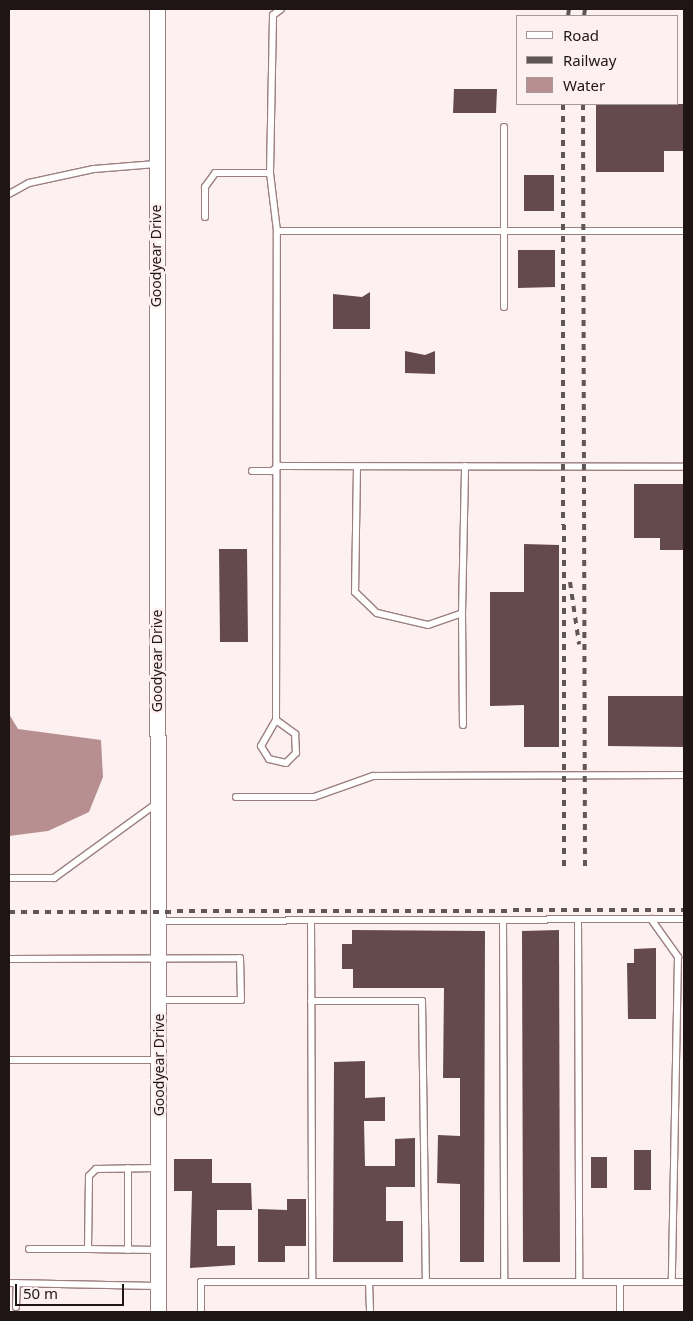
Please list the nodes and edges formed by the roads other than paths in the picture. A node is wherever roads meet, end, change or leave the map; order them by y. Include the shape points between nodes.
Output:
1 (157, 9) edge
2 (281, 9) edge
3 (504, 127) dead end
4 (156, 164) junction
5 (270, 173) junction
6 (11, 186) edge
7 (9, 194) edge
8 (205, 217) dead end
9 (505, 230) junction
10 (277, 231) junction
11 (684, 231) edge
12 (504, 306) dead end
13 (279, 466) junction
14 (465, 466) junction
15 (356, 467) junction
16 (684, 467) edge
17 (252, 471) dead end
18 (462, 614) junction
19 (276, 720) junction
20 (463, 725) dead end
21 (684, 774) edge
22 (236, 797) dead end
23 (157, 803) junction
24 (9, 878) edge
25 (578, 919) junction
26 (651, 919) junction
27 (684, 919) edge
28 (311, 920) junction
29 (503, 920) junction
30 (158, 921) junction
31 (9, 959) edge
32 (159, 959) junction
33 (159, 1000) junction
34 (311, 1001) junction
35 (9, 1060) edge
36 (158, 1060) junction
37 (128, 1168) junction
38 (158, 1168) junction
39 (30, 1249) dead end
40 (88, 1249) junction
41 (128, 1250) junction
42 (158, 1250) junction
43 (312, 1282) junction
44 (369, 1282) junction
45 (426, 1282) junction
46 (504, 1282) junction
47 (579, 1282) junction
48 (620, 1282) junction
49 (672, 1282) junction
50 (684, 1282) edge
51 (9, 1283) edge
52 (17, 1283) junction
53 (158, 1286) junction
54 (16, 1307) dead end
55 (158, 1312) edge
56 (201, 1312) edge
57 (370, 1312) edge
58 (620, 1312) edge

1 - 4 street, Goodyear Drive
2 - 5 lane via 273,15
3 - 9 lane
4 - 6 lane via 94,169
4 - 23 street, Goodyear Drive
5 - 8 lane via 215,173 205,187
5 - 10 lane
6 - 7 lane
9 - 10 lane
9 - 11 lane
9 - 12 lane
10 - 13 lane
13 - 15 lane
13 - 17 lane via 272,471
13 - 19 lane
14 - 15 lane
14 - 16 lane
14 - 18 lane
15 - 18 lane via 355,592 377,614 428,626
18 - 20 lane
19 - 19 lane via 261,746 269,759 286,763 296,753 294,734
21 - 22 lane via 373,776 314,797
23 - 24 lane via 54,878
23 - 30 street, Goodyear Drive
25 - 26 lane
25 - 29 lane
25 - 47 lane
26 - 27 lane
26 - 49 lane via 678,957
28 - 29 lane
28 - 30 lane
28 - 34 lane
29 - 46 lane
30 - 32 street, Goodyear Drive
31 - 32 lane
32 - 33 street, Goodyear Drive
32 - 33 lane via 240,958 241,1000
33 - 36 street, Goodyear Drive
34 - 43 lane
34 - 45 lane via 422,1001
35 - 36 lane
36 - 38 street, Goodyear Drive
37 - 38 lane
37 - 40 lane via 96,1169 89,1176
37 - 41 lane
38 - 42 street, Goodyear Drive
39 - 40 lane
40 - 41 lane
41 - 42 lane
42 - 53 street, Goodyear Drive
43 - 44 lane
43 - 56 lane via 201,1282
44 - 45 lane
44 - 57 lane
45 - 46 lane
46 - 47 lane
47 - 48 lane
48 - 49 lane
48 - 58 lane
49 - 50 lane
51 - 52 lane
52 - 53 lane
52 - 54 lane
53 - 55 street, Goodyear Drive

